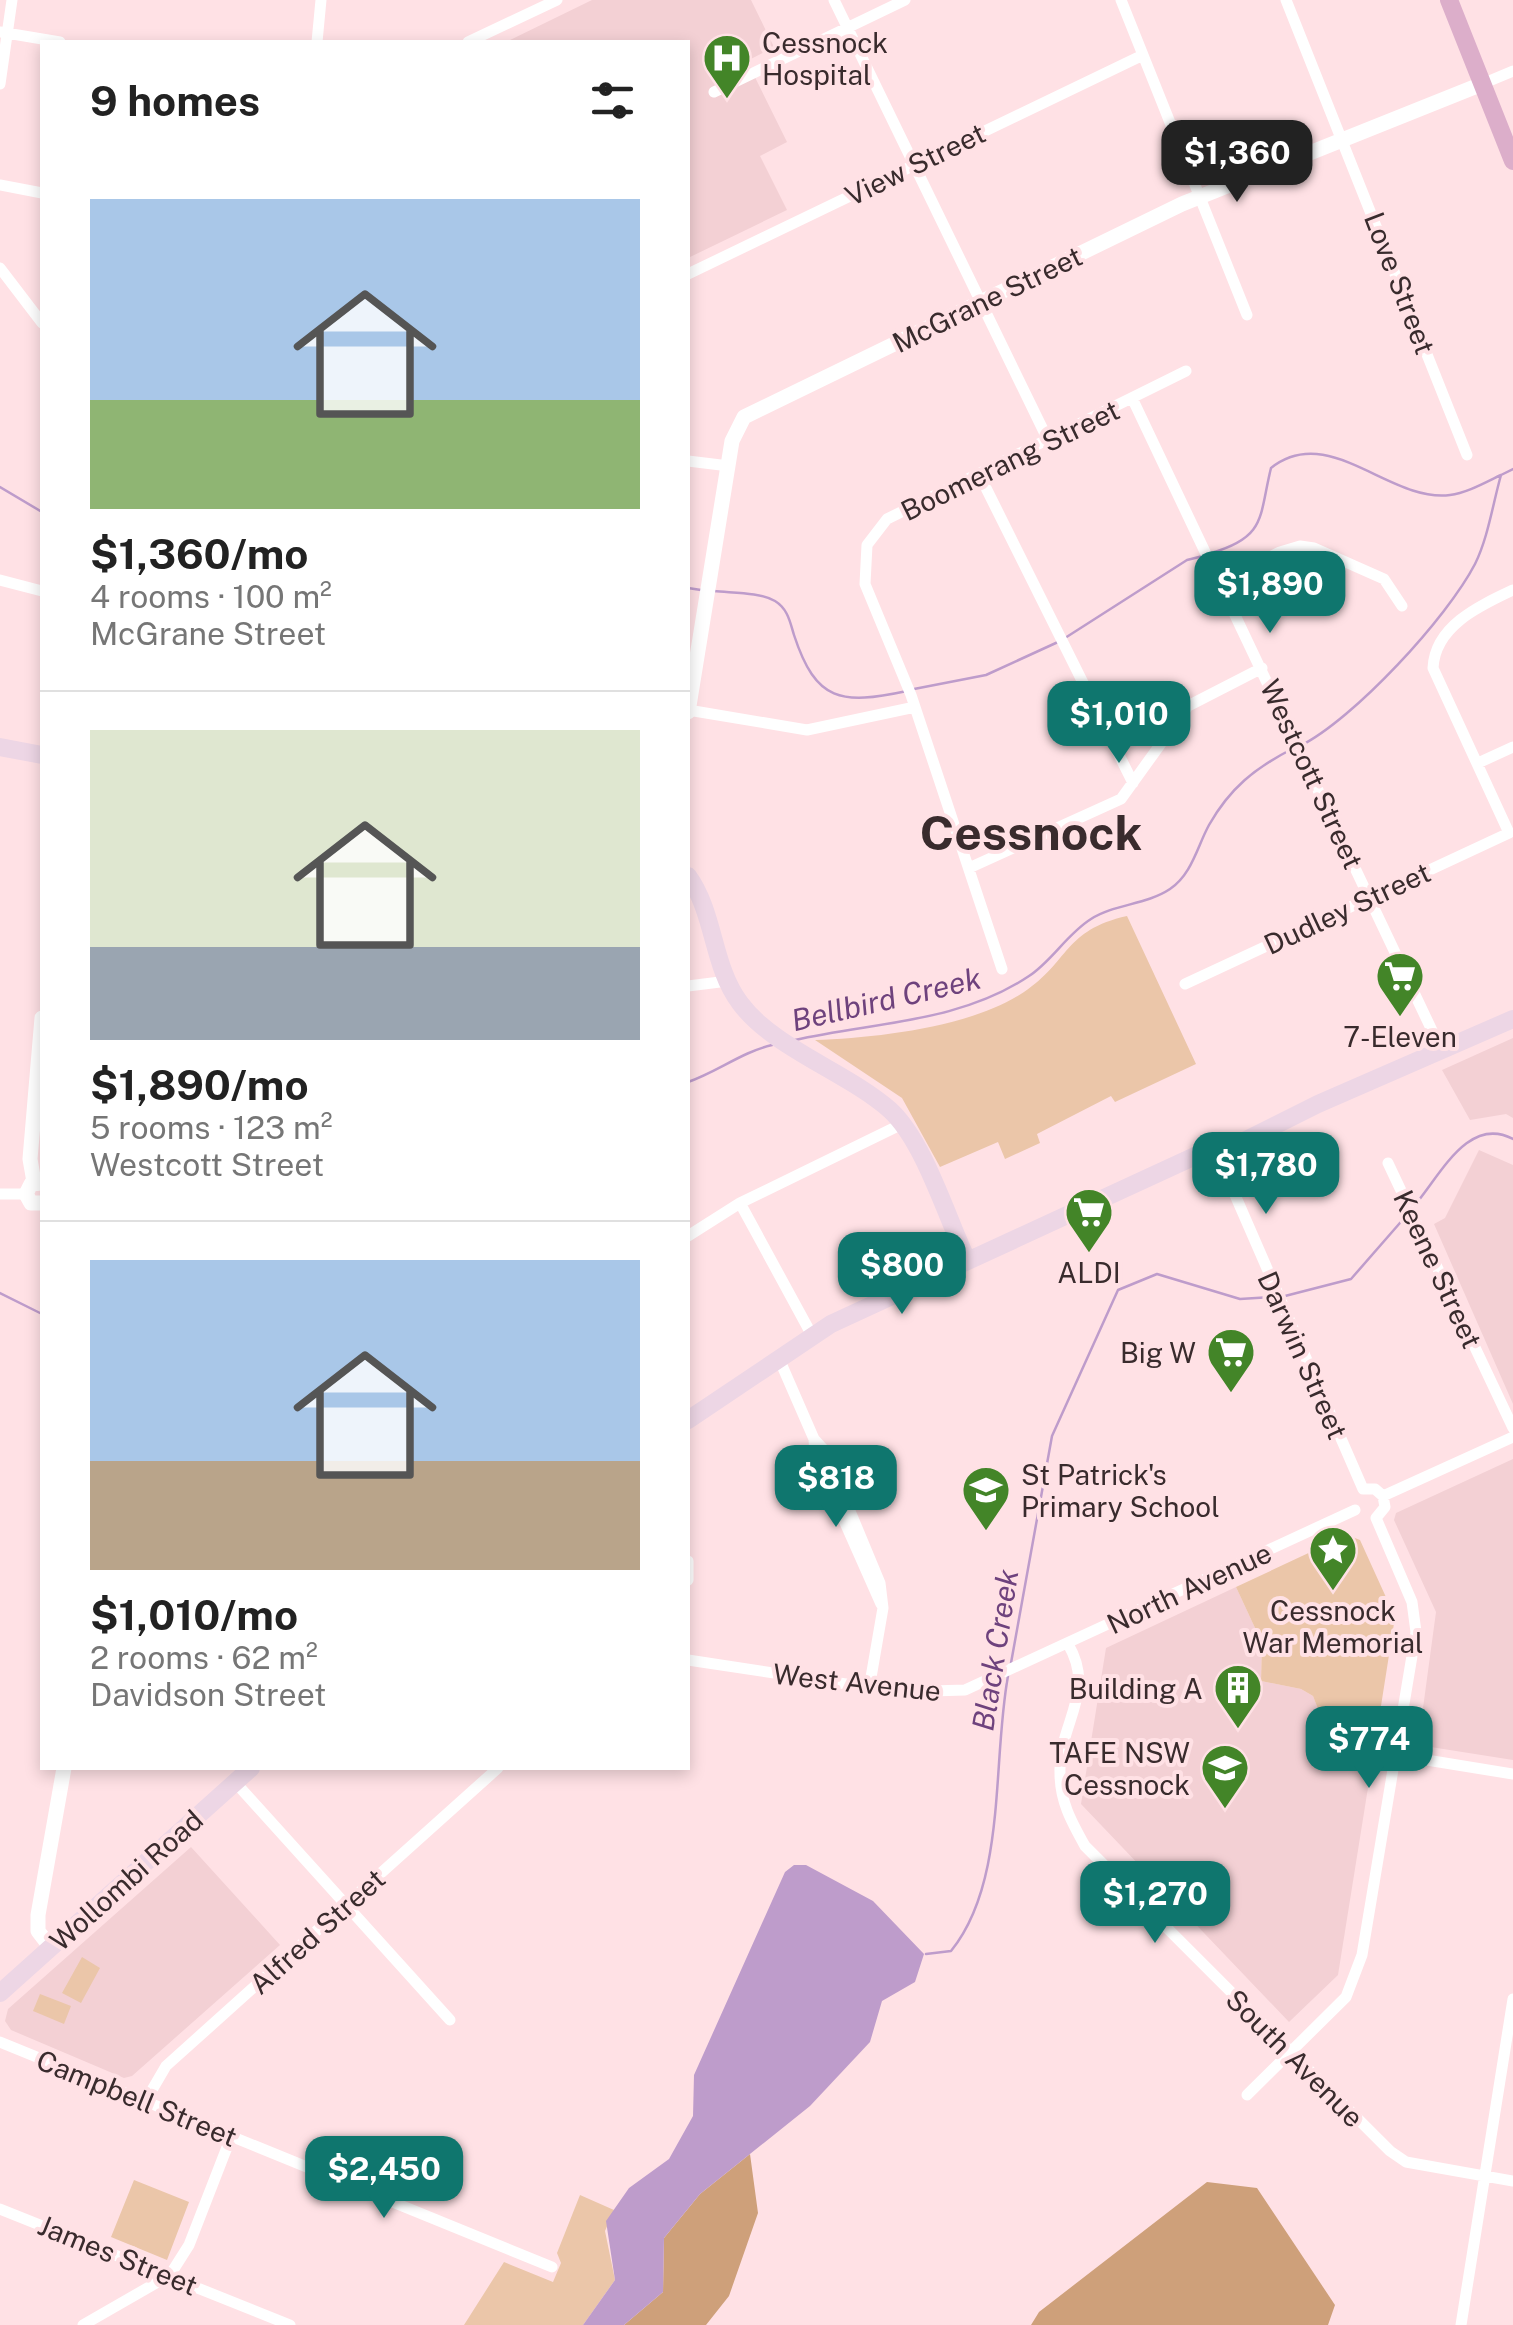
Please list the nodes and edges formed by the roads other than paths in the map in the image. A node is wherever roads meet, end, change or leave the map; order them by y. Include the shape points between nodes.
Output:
1 (12, 0) edge
2 (321, 0) edge
3 (557, 0) edge
4 (834, 0) edge
5 (904, 0) edge
6 (1121, 0) edge
7 (1286, 0) edge
8 (1448, 0) edge
9 (847, 28) junction
10 (4, 32) edge
11 (49, 40) edge
12 (317, 40) edge
13 (472, 40) edge
14 (1143, 56) junction
15 (1513, 72) edge
16 (0, 84) edge
17 (1482, 84) junction
18 (714, 92) dead end
19 (1344, 139) junction
20 (1513, 161) edge
21 (915, 164) junction
22 (0, 185) edge
23 (40, 193) edge
24 (1199, 196) junction
25 (0, 268) edge
26 (690, 273) edge
27 (981, 301) junction
28 (1247, 315) dead end
29 (40, 321) edge
30 (1186, 371) dead end
31 (1133, 400) junction
32 (1048, 440) junction
33 (1467, 456) dead end
34 (690, 462) edge
35 (728, 466) junction
36 (979, 474) junction
37 (0, 580) edge
38 (1222, 582) junction
39 (40, 590) edge
40 (1513, 590) edge
41 (1402, 606) dead end
42 (692, 651) edge
43 (1262, 668) junction
44 (690, 681) edge
45 (911, 695) junction
46 (690, 711) edge
47 (0, 747) edge
48 (1513, 748) edge
49 (40, 755) edge
50 (1478, 764) junction
51 (1133, 782) junction
52 (969, 868) junction
53 (690, 879) edge
54 (1371, 897) junction
55 (1002, 969) dead end
56 (728, 981) junction
57 (1185, 984) dead end
58 (690, 986) edge
59 (1513, 1007) edge
60 (1513, 1019) edge
61 (40, 1042) edge
62 (1437, 1042) junction
63 (1464, 1042) junction
64 (1418, 1062) junction
65 (1318, 1104) junction
66 (902, 1124) junction
67 (1216, 1157) junction
68 (1388, 1163) dead end
69 (34, 1186) edge
70 (0, 1194) edge
71 (40, 1203) edge
72 (740, 1203) junction
73 (690, 1235) edge
74 (1013, 1248) junction
75 (967, 1260) junction
76 (932, 1287) junction
77 (814, 1340) junction
78 (780, 1361) junction
79 (690, 1419) edge
80 (1513, 1428) edge
81 (1513, 1437) edge
82 (1363, 1489) junction
83 (1383, 1496) junction
84 (1354, 1510) junction
85 (1376, 1518) junction
86 (1068, 1644) junction
87 (690, 1660) edge
88 (1023, 1665) joint
89 (869, 1689) junction
90 (1396, 1755) junction
91 (64, 1770) edge
92 (249, 1770) edge
93 (496, 1770) edge
94 (1513, 1774) edge
95 (235, 1782) junction
96 (346, 1904) junction
97 (51, 1948) junction
98 (0, 1993) edge
99 (1513, 1999) edge
100 (450, 2020) dead end
101 (0, 2042) edge
102 (1288, 2051) junction
103 (1247, 2095) dead end
104 (145, 2102) junction
105 (231, 2138) junction
106 (1485, 2176) junction
107 (1513, 2180) edge
108 (0, 2208) edge
109 (552, 2267) dead end
110 (170, 2275) junction
111 (82, 2325) edge
112 (290, 2325) edge
113 (1460, 2325) edge

1 - 10 street
2 - 12 street
3 - 13 street
4 - 9 street
5 - 9 street
6 - 14 street
7 - 19 street, Love Street
8 - 17 main road
9 - 18 street
9 - 21 street
10 - 11 street
10 - 16 street
14 - 21 street, View Street
14 - 24 street
15 - 17 street, McGrane Street
17 - 19 street, McGrane Street
17 - 20 main road
19 - 24 street, McGrane Street
19 - 33 street, Love Street
21 - 26 street, View Street
21 - 27 street
22 - 23 street
24 - 27 street, McGrane Street
24 - 28 street
25 - 29 street
27 - 32 street
27 - 35 street, McGrane Street via 744,417 735,428
30 - 31 street, Boomerang Street
31 - 32 street, Boomerang Street
31 - 38 street, Westcott Street
32 - 36 street, Boomerang Street
34 - 35 street
35 - 42 street, McGrane Street
36 - 45 street, Boomerang Street via 887,519 867,544 865,584
36 - 51 street
37 - 39 street
38 - 41 street via 1300,546 1384,580
38 - 43 street, Westcott Street
40 - 50 street via 1454,625 1437,645 1432,668
42 - 44 street, McGrane Street
43 - 51 street via 1188,706
43 - 54 street, Westcott Street
45 - 46 street via 807,730
45 - 52 street, Boomerang Street
47 - 49 main road
48 - 50 street
50 - 54 street, Dudley Street via 1509,833
51 - 52 street via 1121,798
52 - 55 street, Boomerang Street
53 - 56 main road
54 - 57 street, Dudley Street
54 - 62 street, Westcott Street
56 - 58 street
56 - 66 main road via 744,1008
59 - 62 main road
60 - 63 main road
61 - 69 street via 30,1159
62 - 63 main road
62 - 64 main road
62 - 65 main road
63 - 64 main road
64 - 65 main road
65 - 67 main road
66 - 72 street
66 - 75 main road
67 - 74 main road
67 - 75 main road
67 - 82 street, Darwin Street
68 - 80 street, Keene Street
69 - 70 street
69 - 71 street via 31,1203
72 - 73 street
72 - 77 street
74 - 75 main road
74 - 76 main road
75 - 76 main road
75 - 77 main road via 830,1324
76 - 77 main road
77 - 78 main road
78 - 79 main road
78 - 89 street via 880,1582 883,1608
81 - 83 street
82 - 83 street
82 - 84 street
83 - 85 street via 1384,1510
84 - 85 street via 1364,1519
84 - 86 street, North Avenue
85 - 90 street via 1416,1617
86 - 88 street, North Avenue
86 - 102 street, South Avenue via 1081,1674 1059,1768 1064,1808 1084,1846
87 - 89 street, West Avenue
88 - 89 street, West Avenue via 949,1693
90 - 94 street
90 - 102 street via 1357,1977 1346,1997
91 - 97 street via 38,1915 38,1931
92 - 95 main road, Wollombi Road
93 - 96 street, Alfred Street
95 - 96 street
95 - 97 main road, Wollombi Road
96 - 100 street
96 - 104 street, Alfred Street via 166,2066
97 - 98 main road, Wollombi Road
99 - 106 street
101 - 104 street, Campbell Street
102 - 103 street
102 - 106 street, South Avenue via 1406,2162
104 - 105 street, Campbell Street
105 - 109 street, Campbell Street
105 - 110 street via 189,2245
106 - 107 street
106 - 113 street
108 - 110 street, James Street
110 - 111 street
110 - 112 street, James Street

